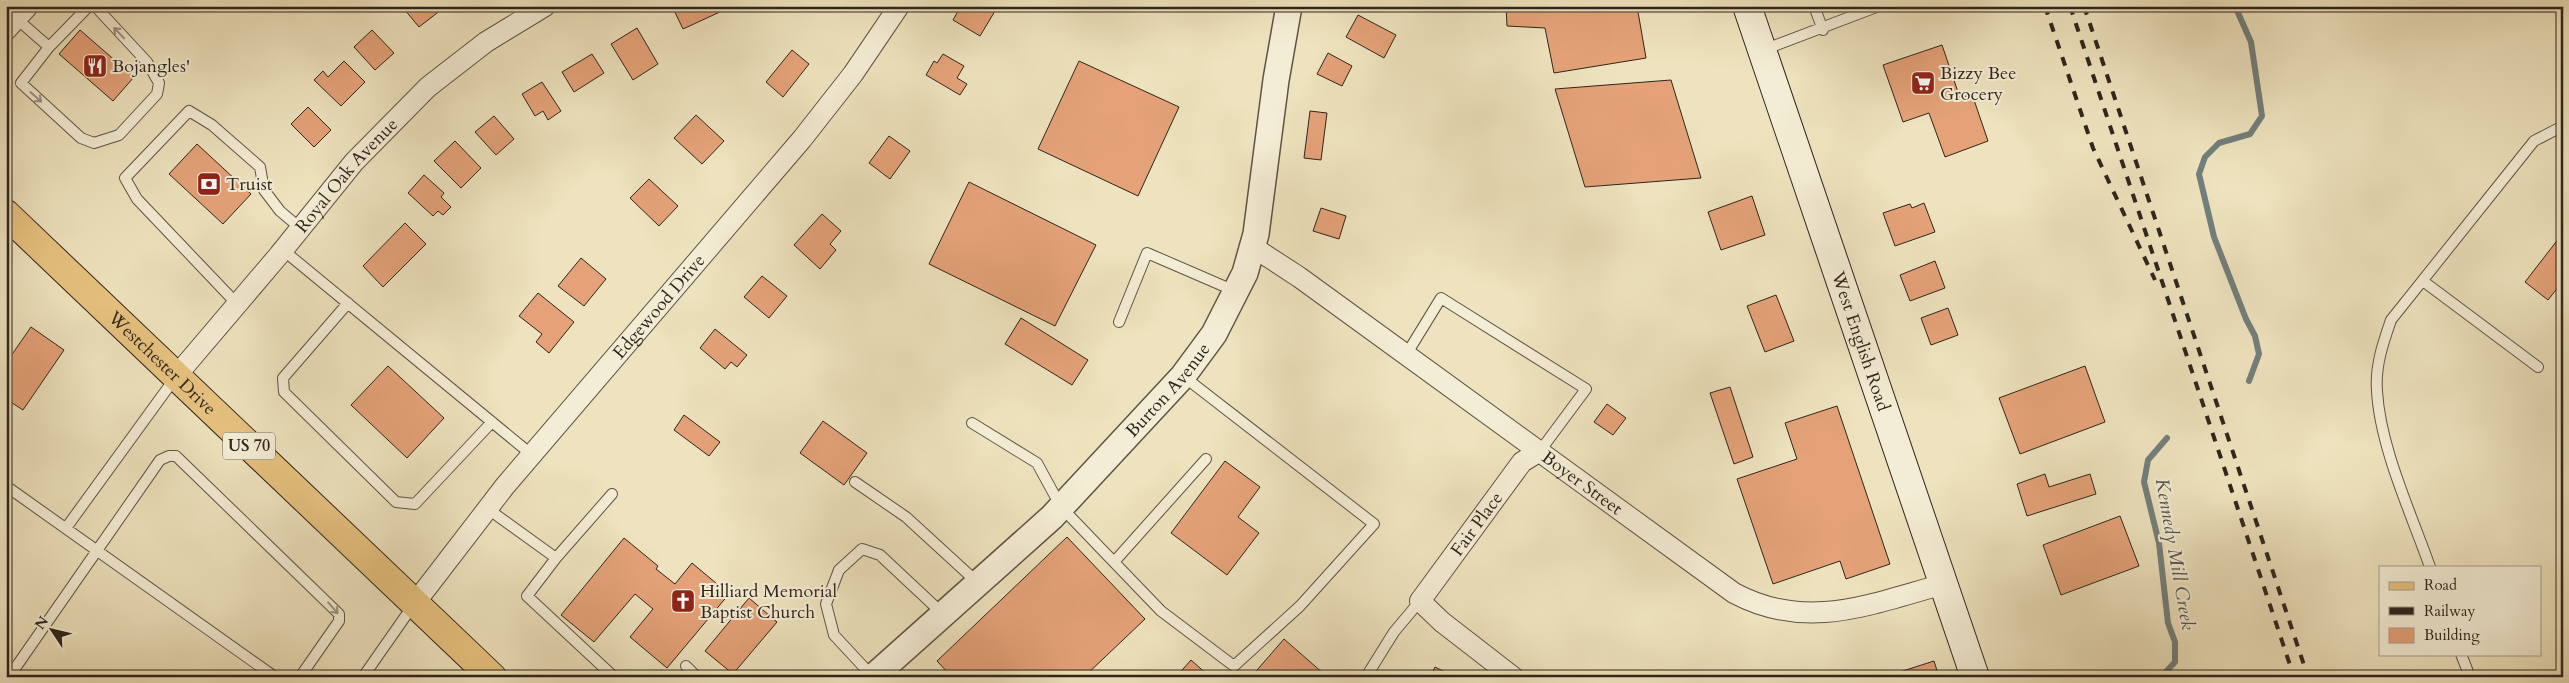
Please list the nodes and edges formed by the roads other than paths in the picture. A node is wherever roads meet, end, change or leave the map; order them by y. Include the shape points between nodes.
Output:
1 (89, 6) edge
2 (95, 6) edge
3 (545, 6) edge
4 (899, 6) edge
5 (1289, 6) edge
6 (1747, 6) edge
7 (1814, 6) edge
8 (1880, 6) edge
9 (17, 18) edge
10 (1823, 30) junction
11 (49, 47) junction
12 (1762, 51) junction
13 (2563, 126) edge
14 (6, 214) edge
15 (300, 228) junction
16 (1253, 246) junction
17 (283, 250) junction
18 (2423, 280) junction
19 (1236, 291) junction
20 (348, 303) junction
21 (237, 304) junction
22 (1119, 322) dead end
23 (1406, 355) junction
24 (2538, 367) dead end
25 (177, 375) junction
26 (1182, 376) junction
27 (492, 422) junction
28 (972, 423) dead end
29 (1540, 452) junction
30 (532, 455) junction
31 (1206, 459) dead end
32 (855, 482) dead end
33 (6, 486) edge
34 (612, 494) dead end
35 (1061, 507) junction
36 (488, 509) junction
37 (66, 528) junction
38 (97, 550) junction
39 (556, 558) junction
40 (1114, 562) junction
41 (2430, 566) edge
42 (978, 583) junction
43 (1944, 584) junction
44 (1420, 601) junction
45 (415, 603) junction
46 (943, 614) junction
47 (2463, 656) edge
48 (686, 666) dead end
49 (607, 674) edge
50 (7, 677) edge
51 (275, 677) edge
52 (300, 677) edge
53 (363, 677) edge
54 (492, 677) edge
55 (697, 677) edge
56 (873, 677) edge
57 (1366, 677) edge
58 (1513, 677) edge
59 (1975, 677) edge
60 (2470, 677) edge

1 - 11 lane
11 -> 2 lane via 20,83 81,138 94,143 119,135 156,94 159,83 147,62
3 - 15 street, Royal Oak Avenue via 486,42 428,87 354,162
4 - 30 street, Edgewood Drive via 853,74 802,139
5 - 16 street, Burton Avenue
6 - 12 main road, West English Road
7 - 10 lane
8 - 10 lane
9 - 11 lane
10 - 12 lane
12 - 43 main road, West English Road
13 - 18 lane via 2534,141
14 - 25 main road, Westchester Drive / US 70
15 - 17 street, Royal Oak Avenue
15 - 21 lane via 264,190 260,167 212,125 188,111 134,167 126,178 137,199
16 - 19 street, Burton Avenue
16 - 23 street, Boyer Street
17 - 20 lane
17 - 21 street, Royal Oak Avenue
18 - 24 lane
18 - 41 lane via 2391,320 2380,350 2377,390 2382,432
19 - 22 lane via 1147,253
19 - 26 street, Burton Avenue via 1214,334
20 - 27 lane
20 - 27 lane via 283,378 284,392 396,502 415,504
21 - 25 street, Royal Oak Avenue
23 - 29 street, Boyer Street
23 - 29 lane via 1441,298 1586,389
25 - 37 lane
25 - 45 main road, Westchester Drive / US 70
26 - 35 street, Burton Avenue
26 - 40 lane via 1374,524 1300,606 1234,666 1161,611
27 - 30 lane
28 - 35 lane via 1037,462
29 - 43 street, Boyer Street via 1734,593 1756,605 1792,613 1835,613
29 - 44 street, Fair Place via 1522,462
30 - 36 street, Edgewood Drive
31 - 40 lane
32 - 42 lane via 906,517
33 - 37 lane
34 - 39 lane
35 - 40 lane
35 - 42 street, Burton Avenue
36 - 39 lane
36 - 45 street, Edgewood Drive
37 - 38 lane
38 - 50 lane
38 - 51 lane
38 -> 52 lane via 160,460 176,456 341,618
39 - 49 lane via 527,596
42 - 46 street, Burton Avenue
43 - 59 main road, West English Road
44 - 57 lane via 1394,632
44 - 58 street
45 - 53 lane
45 - 54 main road, Westchester Drive / US 70
46 - 56 street, Burton Avenue
46 - 56 lane via 880,555 862,549 838,570 826,604 834,635
47 - 60 lane
48 - 55 lane

